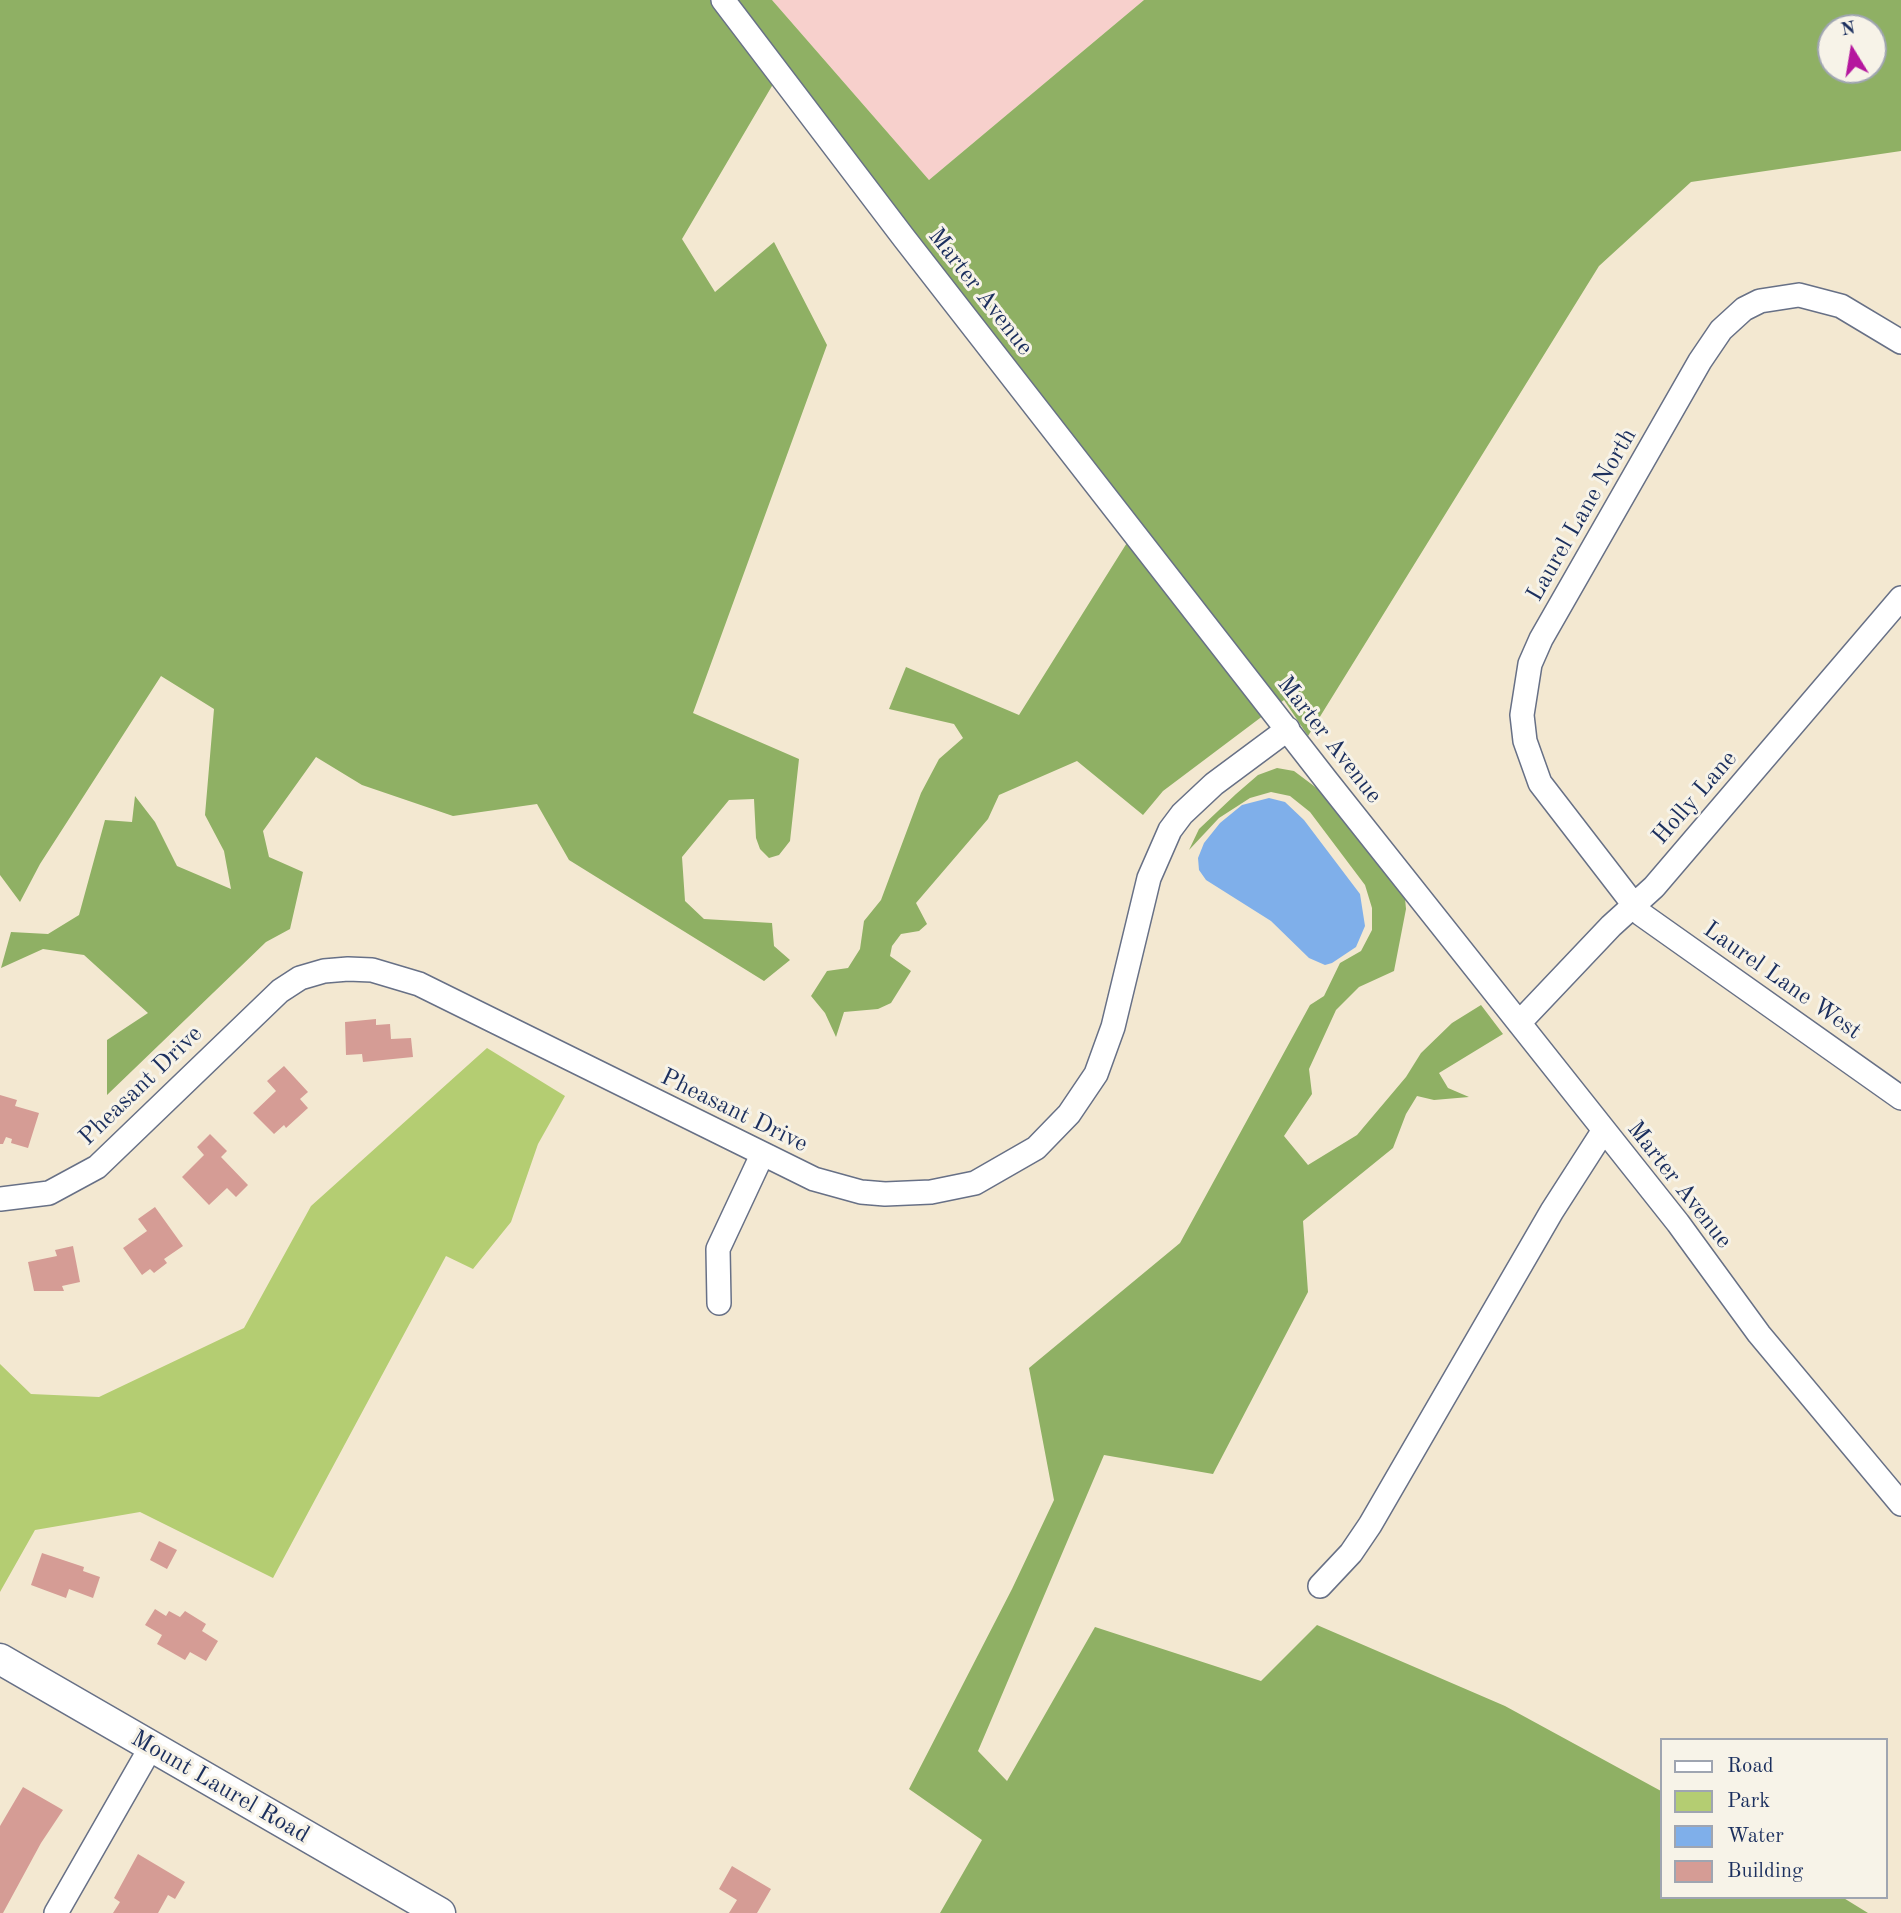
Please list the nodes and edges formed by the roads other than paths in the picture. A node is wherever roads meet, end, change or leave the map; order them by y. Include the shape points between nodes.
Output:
1 (723, 0) edge
2 (1901, 342) edge
3 (1901, 598) edge
4 (1288, 729) junction
5 (1634, 905) junction
6 (1519, 1023) junction
7 (1901, 1098) edge
8 (1604, 1130) junction
9 (762, 1155) junction
10 (0, 1199) edge
11 (719, 1303) dead end
12 (1901, 1504) edge
13 (1320, 1586) dead end
14 (0, 1659) edge
15 (151, 1747) junction
16 (56, 1913) edge
17 (440, 1913) edge

1 - 4 street, Marter Avenue
2 - 5 street, Laurel Lane North via 1841,306 1820,300 1779,297 1744,309 1721,330 1700,361 1541,639 1524,691 1525,741 1532,764 1539,783
3 - 5 street, Holly Lane
4 - 6 street, Marter Avenue
4 - 9 street, Pheasant Drive via 1214,784 1170,830 1149,878 1101,1062 1069,1114 1036,1148 975,1182 908,1194 837,1186
5 - 6 street, Holly Lane
5 - 7 street, Laurel Lane West
6 - 8 street, Marter Avenue
8 - 12 street, Marter Avenue via 1759,1334
8 - 13 street via 1370,1525
9 - 10 street, Pheasant Drive via 419,984 384,972 348,969 300,978 280,992 89,1172 49,1193
9 - 11 street via 718,1249
14 - 15 main road, Mount Laurel Road
15 - 16 street
15 - 17 main road, Mount Laurel Road

